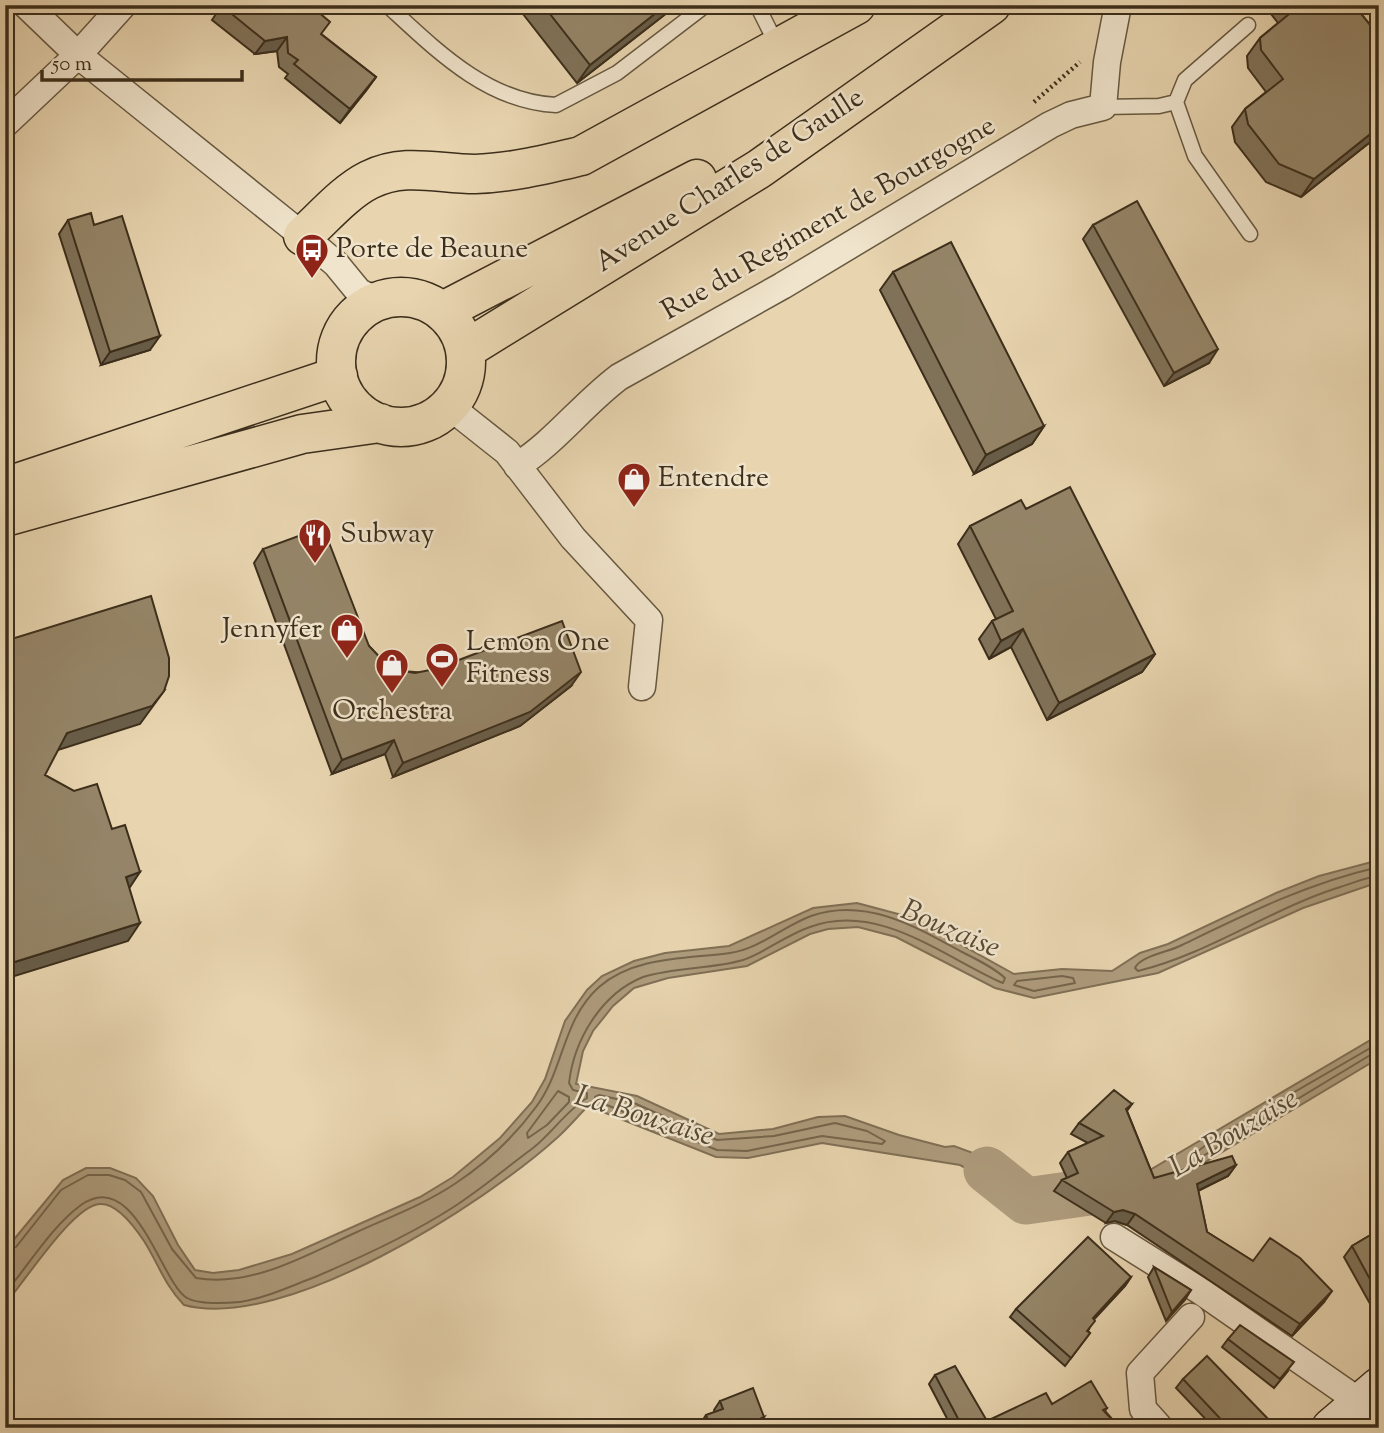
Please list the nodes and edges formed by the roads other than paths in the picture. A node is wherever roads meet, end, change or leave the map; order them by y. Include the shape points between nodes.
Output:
1 (26, 5) edge
2 (123, 5) edge
3 (387, 5) edge
4 (706, 5) edge
5 (757, 5) edge
6 (856, 5) edge
7 (970, 5) edge
8 (991, 5) edge
9 (1118, 5) edge
10 (1248, 25) dead end
11 (778, 48) junction
12 (78, 55) junction
13 (1176, 102) junction
14 (1104, 107) junction
15 (5, 124) edge
16 (1250, 234) dead end
17 (303, 236) junction
18 (379, 301) junction
19 (443, 311) junction
20 (466, 350) junction
21 (338, 376) junction
22 (449, 406) junction
23 (380, 424) junction
24 (517, 466) junction
25 (5, 487) edge
26 (5, 517) edge
27 (642, 687) dead end
28 (1114, 1237) dead end
29 (1191, 1317) dead end
30 (1370, 1394) edge
31 (1160, 1428) edge
32 (1331, 1428) edge

1 - 12 street
2 - 12 street
3 - 4 lane via 463,72 508,94 556,105 617,73
5 - 11 lane
6 - 11 main road
7 - 19 main road, Avenue Charles de Gaulle via 910,50 732,161
8 - 20 main road, Avenue Charles de Gaulle via 759,169
9 - 14 street
10 - 13 lane via 1185,80
11 - 17 main road via 582,156 475,174 395,170 367,180
12 - 15 street
12 - 17 street
13 - 14 lane
13 - 16 lane via 1195,156
14 - 24 street, Rue du Regiment de Bourgogne via 1050,125 782,286 619,377 594,396 543,450
17 - 18 street via 336,264 359,292
18 - 19 main road via 423,300
18 - 21 main road via 349,323 337,358
19 - 20 main road
20 - 22 main road via 461,389
21 - 23 main road via 347,397 361,413
21 - 25 main road
22 - 23 main road via 417,425
22 - 24 street via 507,452
23 - 26 main road via 302,433
24 - 27 street via 573,538 649,620
28 - 30 street
29 - 31 street via 1140,1373 1143,1409
30 - 32 main road

